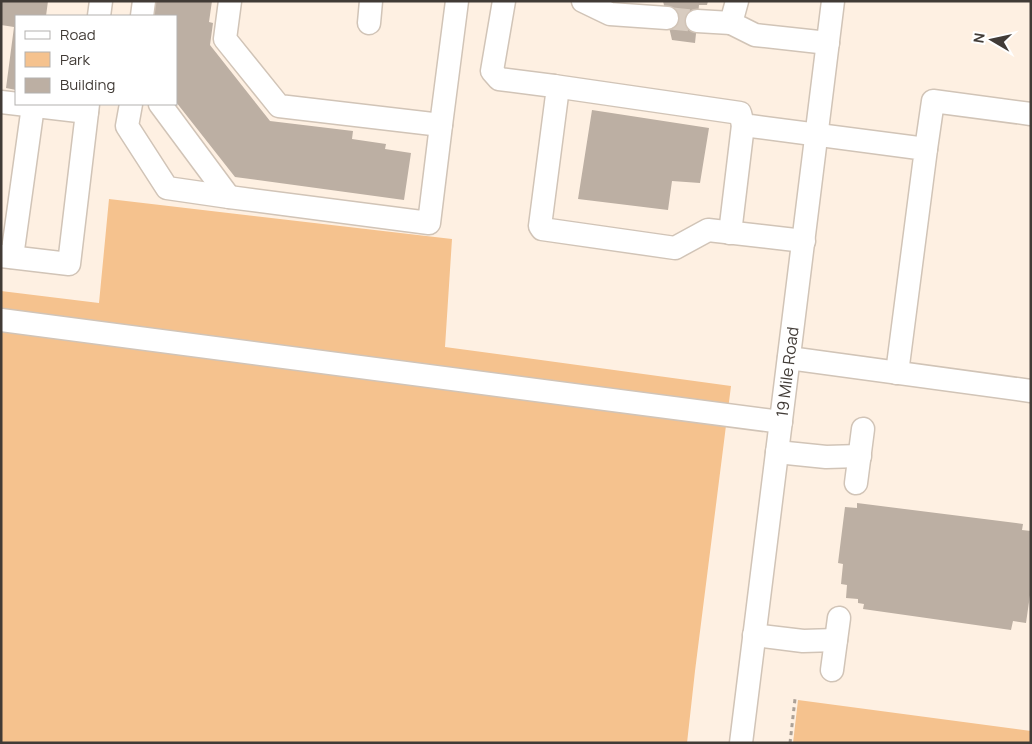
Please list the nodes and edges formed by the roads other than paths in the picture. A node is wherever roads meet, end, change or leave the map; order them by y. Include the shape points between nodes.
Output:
1 (101, 1) edge
2 (144, 1) edge
3 (230, 1) edge
4 (457, 1) edge
5 (504, 1) edge
6 (583, 1) edge
7 (737, 1) edge
8 (833, 1) edge
9 (99, 15) edge
10 (142, 15) edge
11 (667, 18) tunnel mouth
12 (697, 21) tunnel mouth
13 (732, 23) junction
14 (828, 43) junction
15 (554, 86) junction
16 (1, 102) edge
17 (15, 104) edge
18 (25, 105) edge
19 (130, 105) edge
20 (161, 105) edge
21 (33, 106) junction
22 (88, 108) edge
23 (1031, 114) edge
24 (441, 125) junction
25 (744, 125) junction
26 (817, 135) junction
27 (926, 149) junction
28 (229, 197) junction
29 (730, 233) junction
30 (804, 242) junction
31 (7, 257) edge
32 (1, 320) edge
33 (789, 358) junction
34 (897, 373) junction
35 (1031, 391) edge
36 (781, 422) junction
37 (863, 430) dead end
38 (777, 452) junction
39 (860, 456) junction
40 (856, 483) dead end
41 (840, 618) dead end
42 (754, 634) junction
43 (836, 640) junction
44 (832, 670) dead end
45 (741, 743) edge

1 - 9 street
2 - 10 street
3 - 24 street via 225,39 279,106
4 - 24 street
5 - 15 street via 492,71 500,79
6 - 11 street via 610,14
7 - 13 street
8 - 14 street, 19 Mile Road
12 - 13 street
13 - 14 street via 756,35
14 - 26 street, 19 Mile Road
15 - 25 street via 740,113
15 - 29 street via 557,95 542,229 675,248 708,230
16 - 17 street
18 - 21 street
19 - 28 street via 127,126 168,188
20 - 28 street
21 - 22 street
21 - 31 street
22 - 31 street via 69,264
23 - 27 street via 933,100
24 - 28 street via 429,223
25 - 26 street
25 - 29 street
26 - 27 street
26 - 30 street, 19 Mile Road
27 - 34 street
29 - 30 street
30 - 33 street, 19 Mile Road
32 - 36 street
33 - 34 street
33 - 36 street, 19 Mile Road
34 - 35 street
36 - 38 street, 19 Mile Road
37 - 39 street
38 - 39 street via 826,458
38 - 42 street, 19 Mile Road
39 - 40 street
41 - 43 street
42 - 43 street via 803,641
42 - 45 street, 19 Mile Road
43 - 44 street

